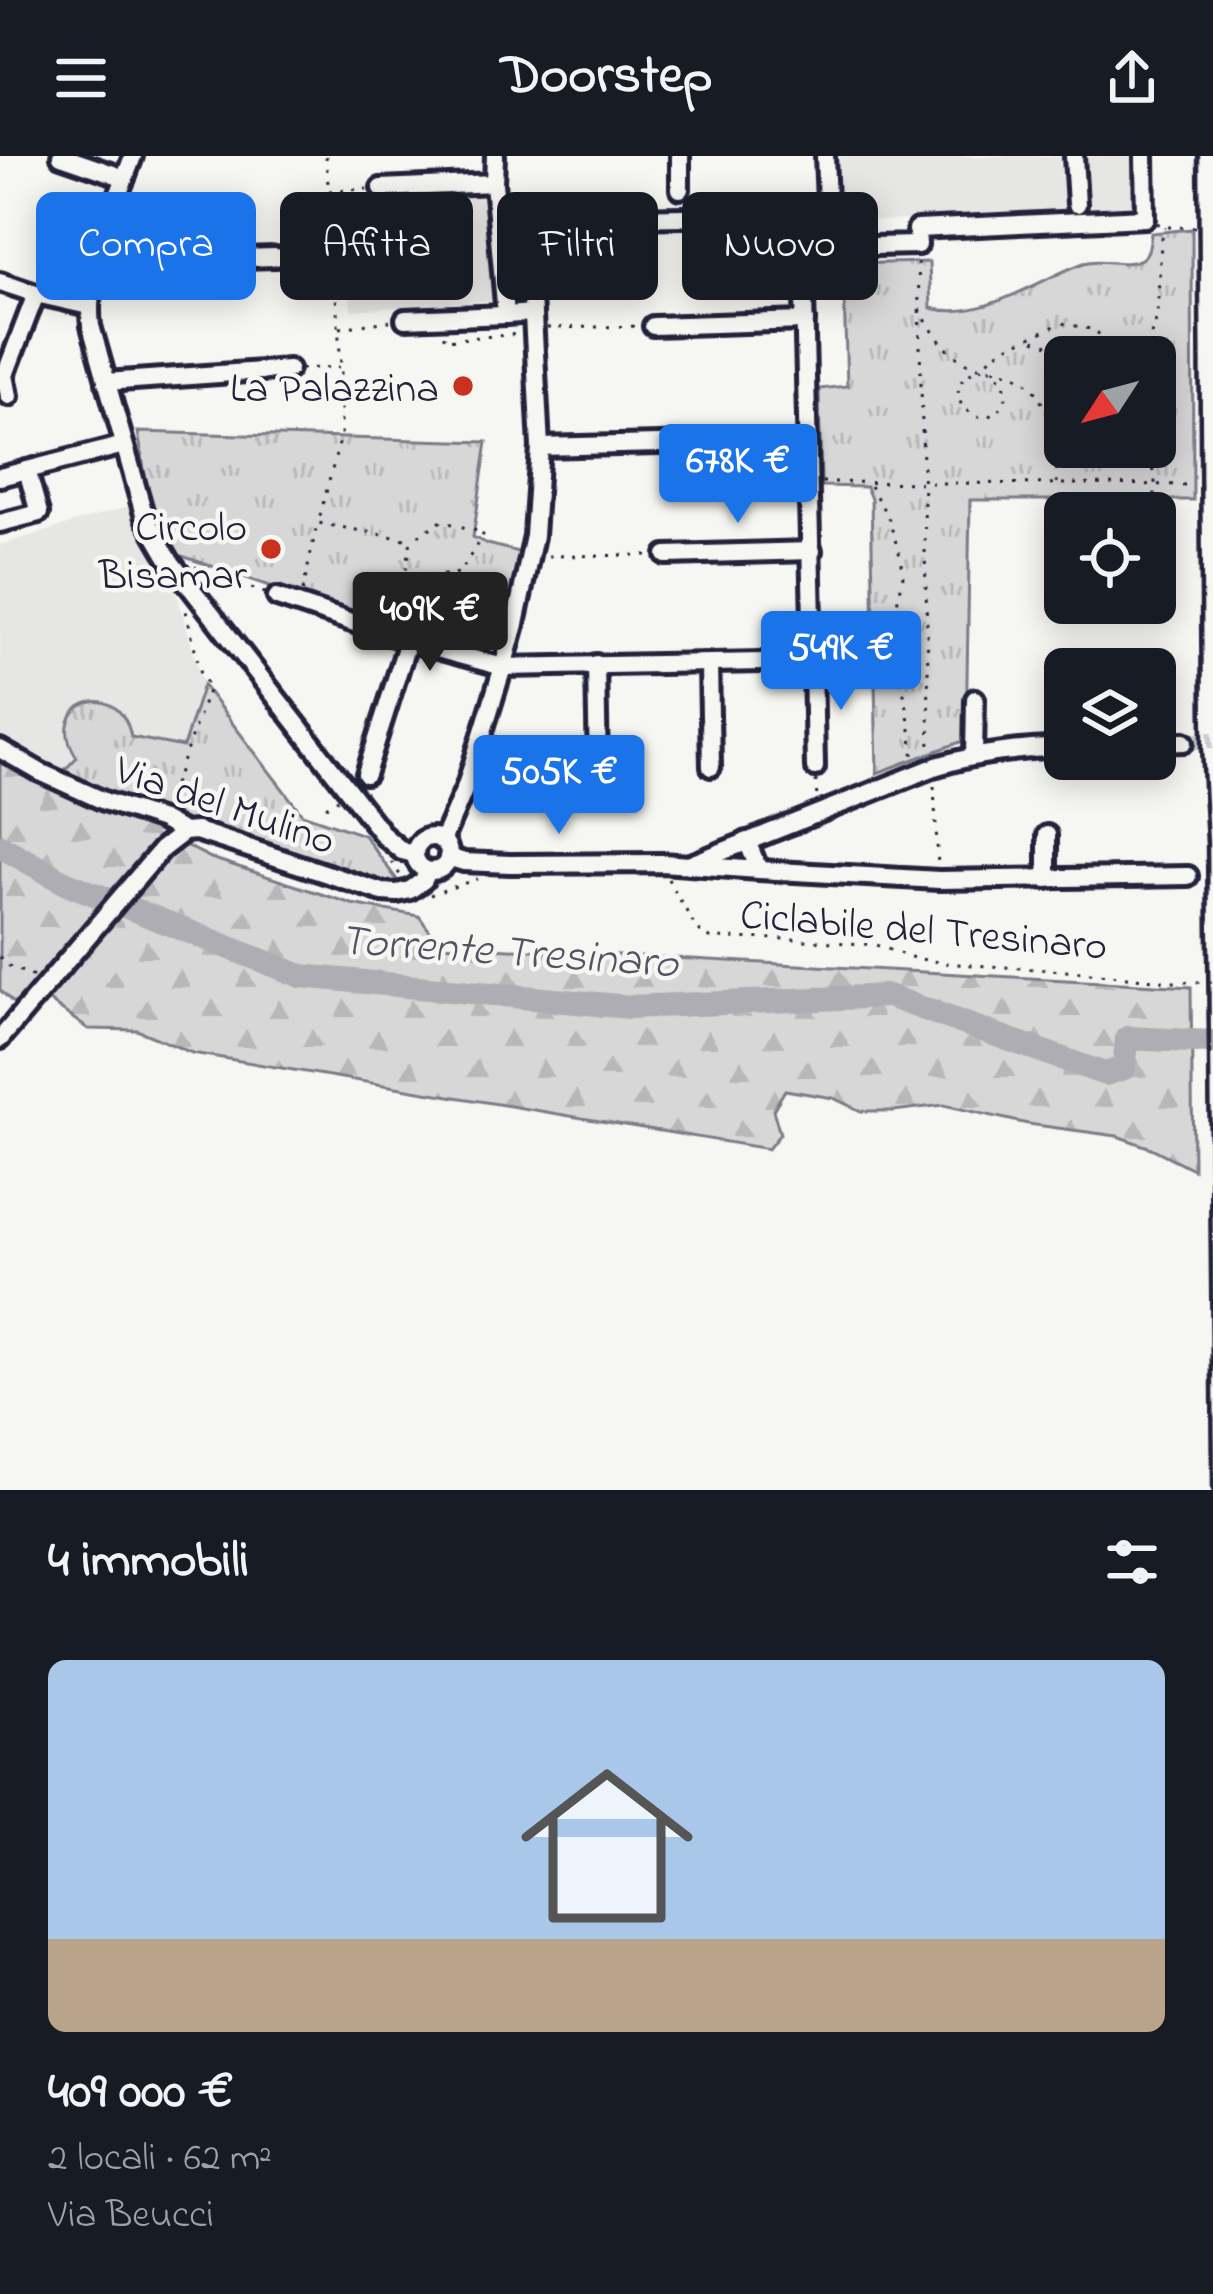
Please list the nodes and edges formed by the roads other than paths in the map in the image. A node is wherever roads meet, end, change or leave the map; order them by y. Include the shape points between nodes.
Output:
1 (61, 156) edge
2 (133, 156) edge
3 (495, 156) edge
4 (680, 156) edge
5 (825, 156) edge
6 (1074, 156) edge
7 (1144, 156) edge
8 (125, 178) junction
9 (494, 183) junction
10 (381, 188) road end
11 (680, 189) dead end
12 (120, 192) edge
13 (1077, 204) dead end
14 (497, 205) edge
15 (658, 216) edge
16 (276, 257) road end
17 (256, 258) edge
18 (0, 282) edge
19 (36, 294) joint
20 (62, 300) edge
21 (89, 300) edge
22 (505, 300) edge
23 (530, 300) edge
24 (88, 306) junction
25 (506, 315) junction
26 (405, 319) road end
27 (805, 321) junction
28 (530, 325) junction
29 (653, 326) road end
30 (289, 369) road end
31 (106, 382) junction
32 (9, 396) dead end
33 (698, 443) road end
34 (124, 445) junction
35 (540, 447) junction
36 (26, 470) junction
37 (0, 477) edge
38 (0, 524) edge
39 (812, 551) junction
40 (666, 555) road end
41 (277, 597) road end
42 (402, 639) junction
43 (813, 661) junction
44 (596, 664) junction
45 (709, 665) junction
46 (502, 667) junction
47 (975, 699) dead end
48 (1176, 742) edge
49 (1184, 742) tunnel mouth
50 (1044, 748) edge
51 (0, 749) edge
52 (974, 756) junction
53 (711, 767) dead end
54 (815, 767) road end
55 (598, 770) dead end
56 (366, 774) dead end
57 (184, 832) junction
58 (1047, 835) dead end
59 (747, 841) junction
60 (445, 849) junction
61 (414, 854) junction
62 (691, 863) junction
63 (759, 870) junction
64 (428, 871) junction
65 (1188, 876) dead end
66 (1047, 878) junction
67 (0, 1039) edge

1 - 8 street
2 - 8 street
3 - 9 street
4 - 11 street
5 - 7 street via 829,247 918,245 917,229 1145,218
6 - 13 street
8 - 12 street
9 - 10 street
9 - 14 street
15 - 27 street via 802,215
16 - 17 street
18 - 19 street
19 - 32 street via 5,375
20 - 24 street
21 - 24 street
22 - 25 street
23 - 28 street
24 - 31 street
25 - 26 street
25 - 28 street
27 - 29 street
27 - 39 street
28 - 35 street
30 - 31 street
31 - 34 street
33 - 35 street
34 - 36 street
34 - 61 street via 145,518 170,561 384,836
35 - 46 street via 530,556
36 - 37 street
36 - 38 street via 39,513
39 - 40 street
39 - 43 street
41 - 42 street
42 - 46 street
42 - 56 street
43 - 45 street
43 - 54 street
44 - 45 street
44 - 46 street
44 - 55 street
45 - 53 street
46 - 60 street
47 - 52 street
48 - 49 street
50 - 52 street
51 - 57 street, Via del Mulino
52 - 59 street
57 - 64 street, Via del Mulino via 382,892 410,890
57 - 67 street
58 - 66 street
59 - 62 street
59 - 63 street
60 - 61 street via 432,837
60 - 62 street via 464,862 510,865
60 - 64 street via 439,870
61 - 64 street
62 - 63 street
63 - 66 street
65 - 66 street

